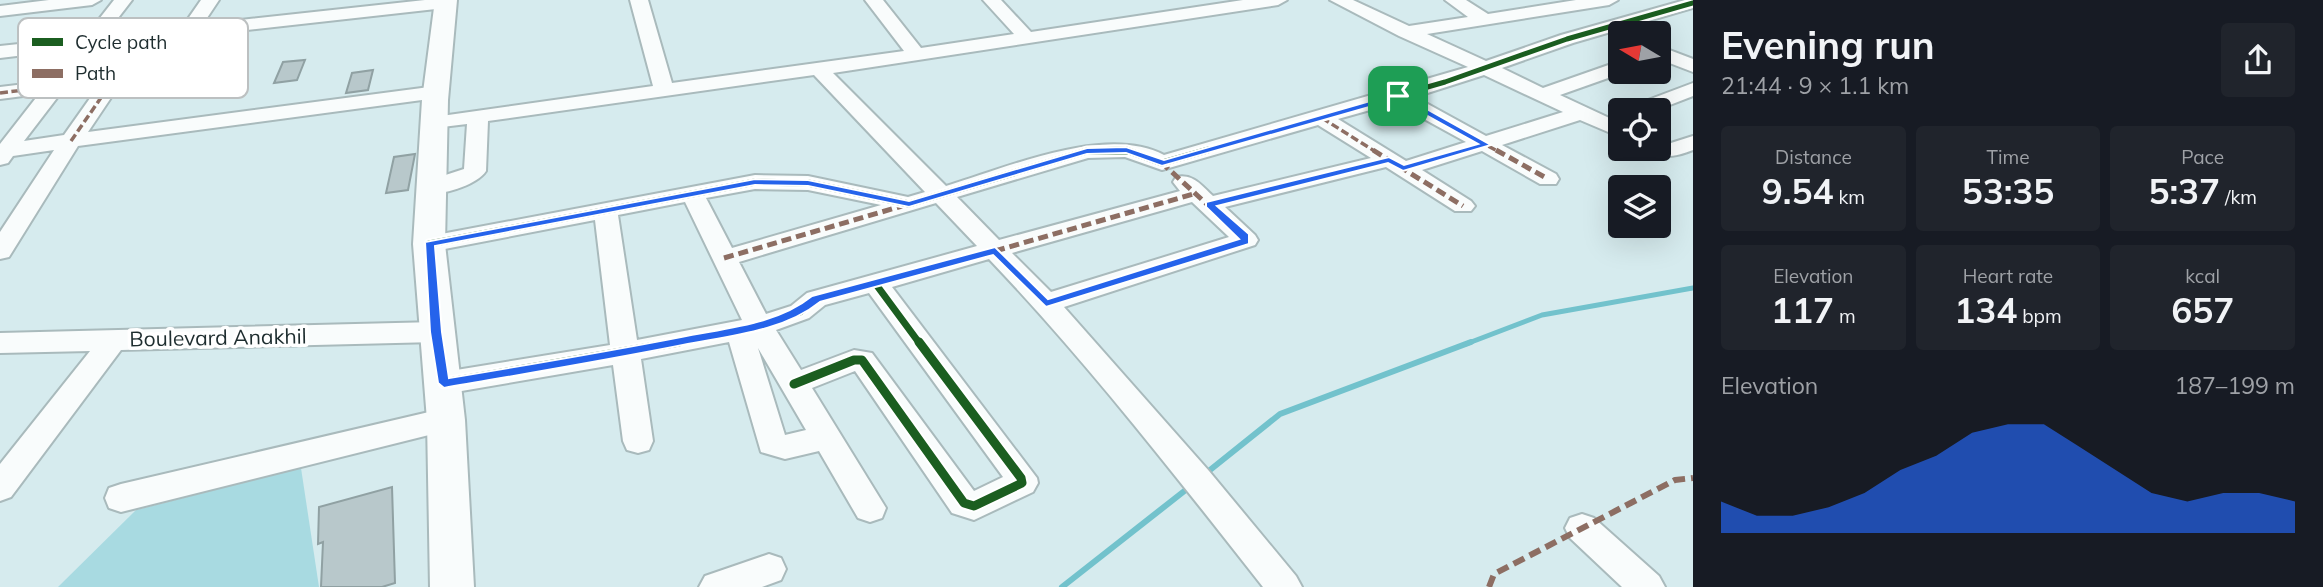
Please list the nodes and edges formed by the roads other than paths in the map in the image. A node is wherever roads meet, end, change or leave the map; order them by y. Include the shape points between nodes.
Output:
1 (92, 0) edge
2 (122, 0) edge
3 (210, 0) edge
4 (639, 0) edge
5 (874, 0) edge
6 (992, 0) edge
7 (1278, 0) edge
8 (1339, 0) edge
9 (1454, 0) edge
10 (1609, 0) edge
11 (446, 1) edge
12 (1562, 3) edge
13 (1693, 3) edge
14 (1657, 5) edge
15 (339, 7) edge
16 (7, 10) edge
17 (1516, 14) junction
18 (108, 18) edge
19 (198, 18) edge
20 (1484, 19) junction
21 (1631, 21) edge
22 (248, 22) edge
23 (1405, 32) junction
24 (1608, 33) edge
25 (1027, 38) junction
26 (1567, 39) junction
27 (1693, 42) edge
28 (1671, 49) edge
29 (18, 50) edge
30 (0, 52) edge
31 (916, 54) junction
32 (1671, 57) edge
33 (1693, 66) edge
34 (1486, 68) junction
35 (819, 69) junction
36 (1608, 72) edge
37 (1693, 89) edge
38 (664, 90) junction
39 (18, 91) edge
40 (0, 93) edge
41 (1544, 94) junction
42 (1398, 96) junction
43 (47, 98) edge
44 (101, 98) edge
45 (1670, 98) edge
46 (435, 107) junction
47 (1582, 113) junction
48 (478, 116) junction
49 (1322, 118) junction
50 (1608, 122) edge
51 (71, 141) junction
52 (1693, 142) edge
53 (1486, 145) junction
54 (1671, 150) edge
55 (3, 154) edge
56 (1162, 163) junction
57 (1396, 164) junction
58 (1548, 179) dead end
59 (429, 188) junction
60 (692, 194) junction
61 (943, 195) junction
62 (1203, 199) junction
63 (909, 204) junction
64 (1463, 206) dead end
65 (605, 209) junction
66 (429, 244) junction
67 (995, 250) junction
68 (0, 251) edge
69 (724, 258) junction
70 (875, 283) junction
71 (1046, 303) junction
72 (749, 328) junction
73 (436, 332) junction
74 (114, 339) junction
75 (0, 343) edge
76 (623, 353) junction
77 (444, 383) junction
78 (794, 384) junction
79 (446, 420) junction
80 (825, 435) junction
81 (638, 442) dead end
82 (0, 488) edge
83 (121, 498) dead end
84 (870, 508) dead end
85 (1582, 528) dead end
86 (769, 569) dead end
87 (453, 587) edge
88 (717, 587) edge
89 (1284, 587) edge
90 (1647, 587) edge

1 - 16 street
2 - 18 street
3 - 19 street
4 - 38 street
5 - 31 street
6 - 25 street
7 - 25 street
8 - 23 street
9 - 20 street
10 - 12 street
11 - 15 street
11 - 46 main road
12 - 17 street
13 - 14 street
14 - 21 street
15 - 22 street
17 - 20 street
17 - 26 street
20 - 23 street
23 - 34 street
24 - 26 street
25 - 31 street
26 - 34 street
27 - 28 street
29 - 30 street
31 - 35 street
32 - 33 street
34 - 41 street
34 - 42 street
35 - 38 street
35 - 61 street
36 - 41 street
37 - 45 street
38 - 48 street
39 - 40 street
41 - 47 street
42 - 49 street
42 - 53 street
43 - 55 street
44 - 51 street
46 - 48 street
46 - 51 street
46 - 59 main road
47 - 50 street
47 - 53 street
48 - 59 street via 475,171
49 - 56 street
49 - 57 street
51 - 55 street
51 - 68 street
52 - 54 street
53 - 57 street
53 - 58 street
56 - 61 street via 1138,152 1097,149
56 - 62 street
57 - 62 street
57 - 64 street
59 - 66 main road
60 - 63 street via 755,182 796,181
60 - 65 street
60 - 69 street
61 - 63 street
61 - 67 street
62 - 67 street
62 - 71 street via 1245,236 1245,241
63 - 69 street
65 - 66 street
65 - 76 street
66 - 73 main road
67 - 70 street
67 - 71 street
69 - 72 street
70 - 72 street via 816,299 800,312
70 - 78 street via 1021,478 1021,485 974,506 964,503 862,360
71 - 89 street
72 - 76 street
72 - 78 street
72 - 80 street via 772,443 791,447
73 - 74 street, Boulevard Anakhil
73 - 77 main road
74 - 75 street, Boulevard Anakhil
74 - 82 street
76 - 77 street
76 - 81 street
77 - 79 main road
78 - 80 street
79 - 83 street
79 - 87 main road
80 - 84 street
85 - 90 street
86 - 88 street

